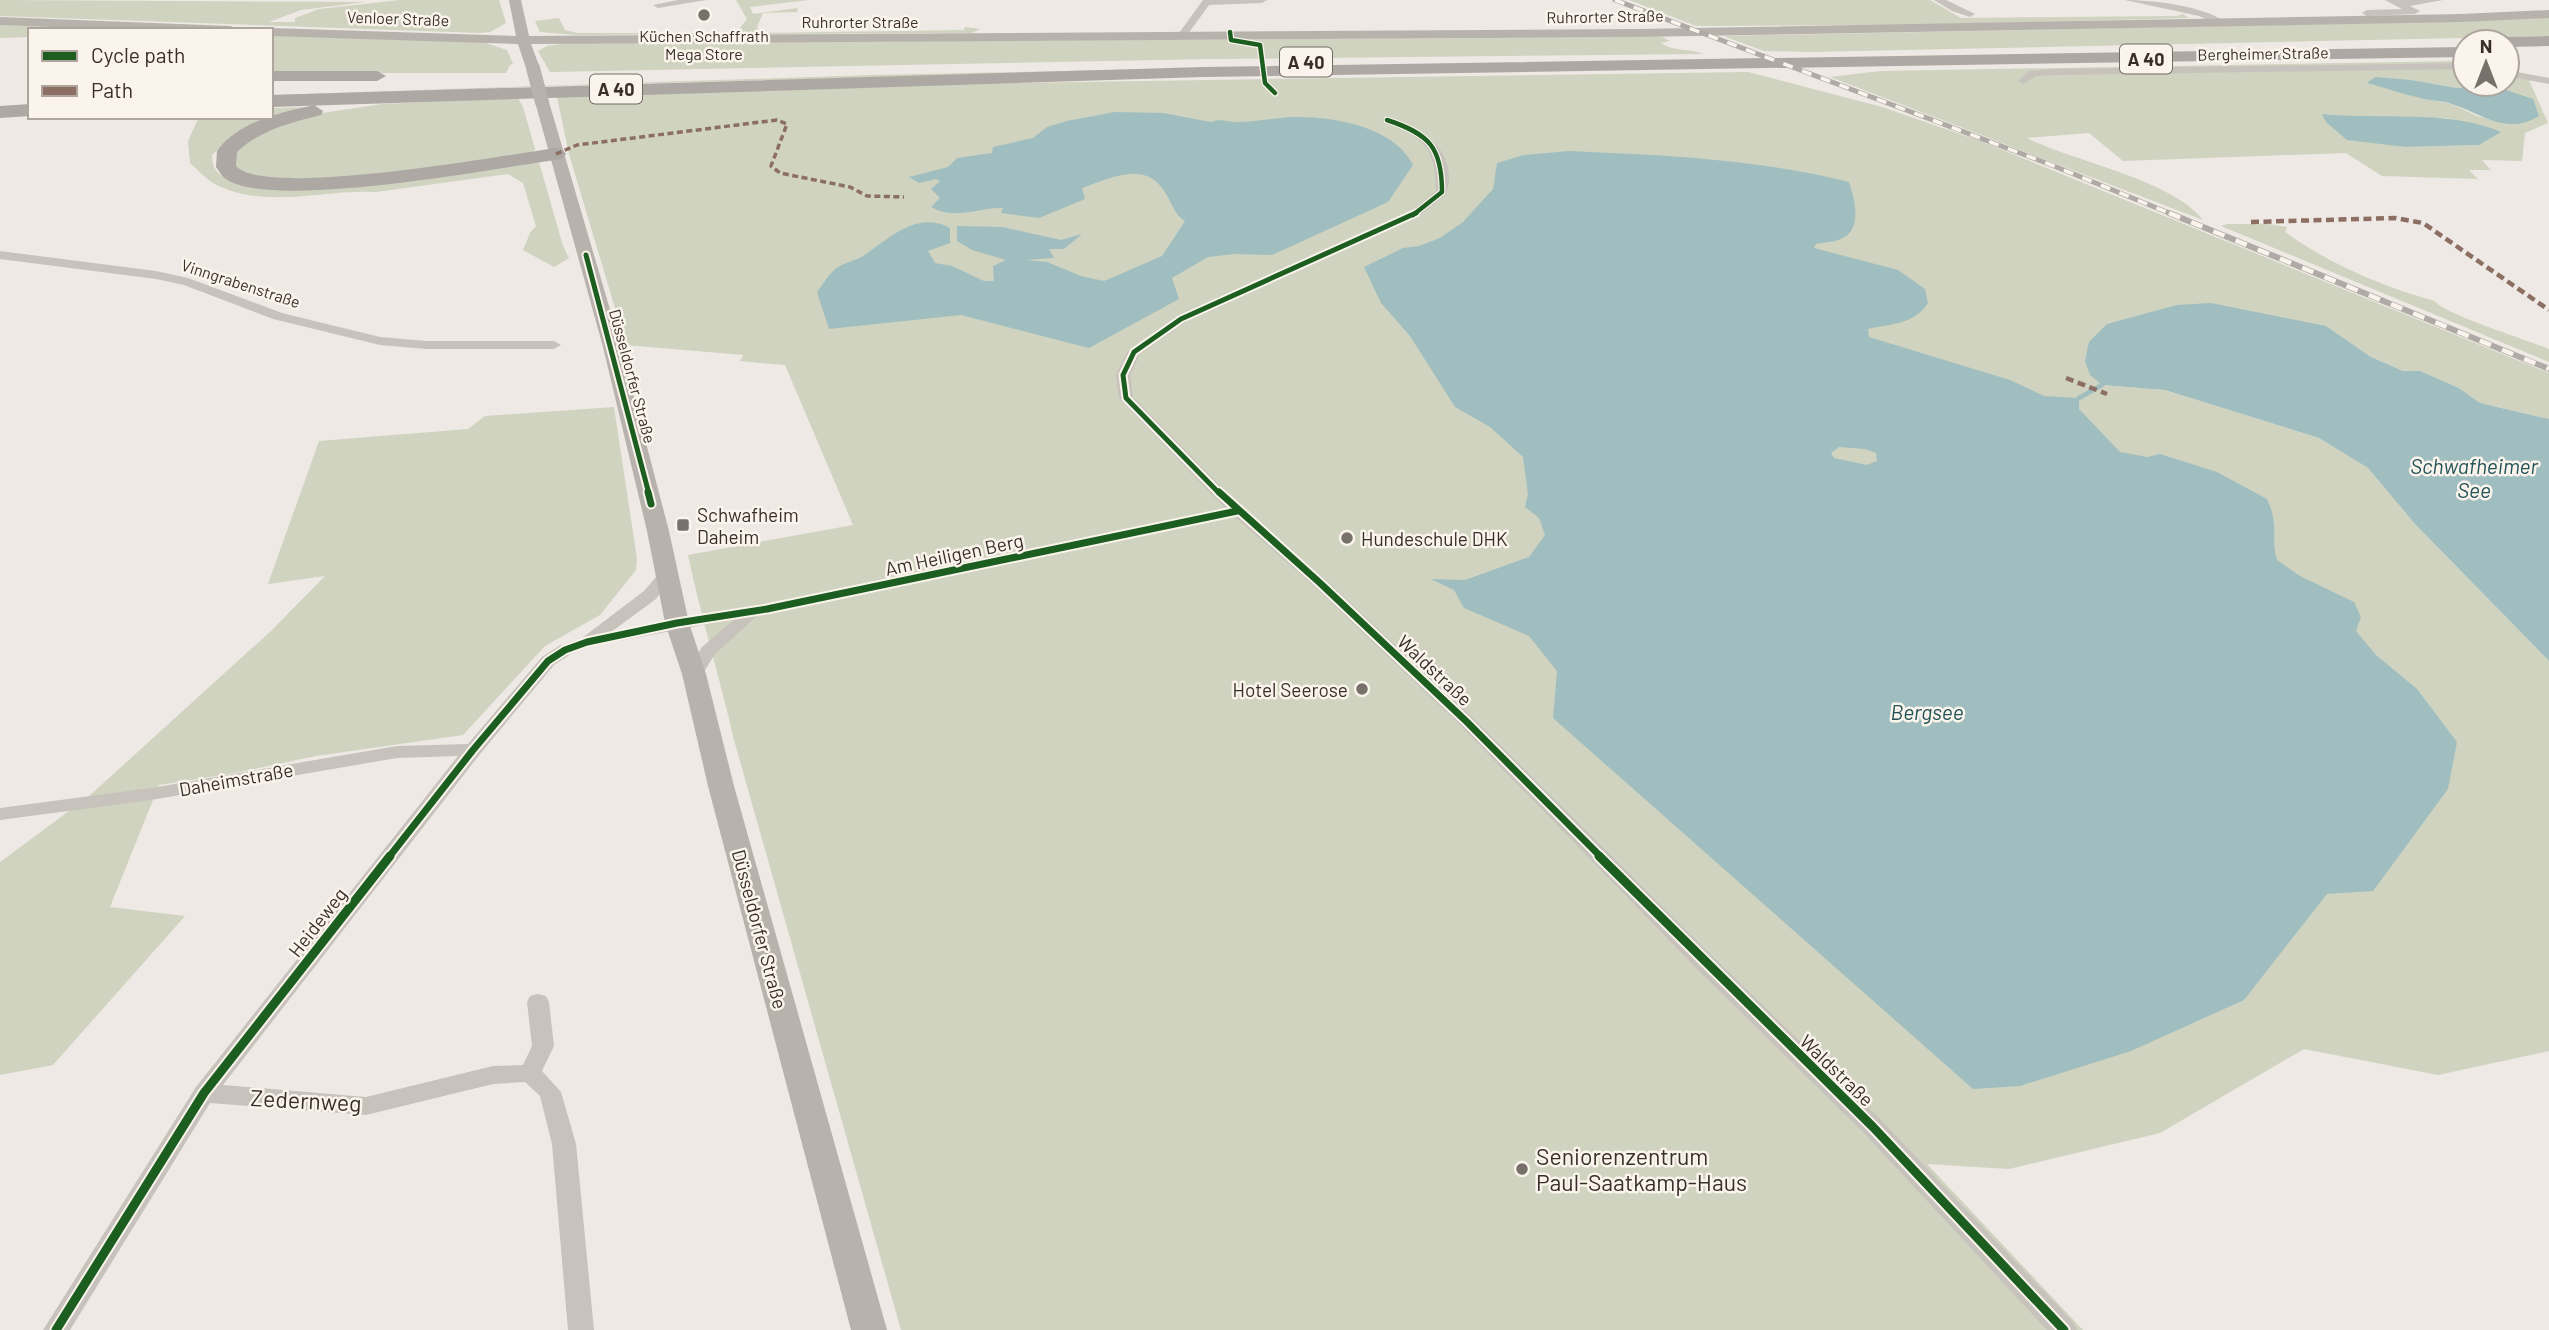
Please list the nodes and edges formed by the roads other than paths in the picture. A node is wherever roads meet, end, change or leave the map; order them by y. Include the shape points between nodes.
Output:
1 (515, 0) edge
2 (701, 0) edge
3 (1262, 0) edge
4 (1939, 0) edge
5 (2130, 0) edge
6 (2438, 0) edge
7 (1208, 1) edge
8 (2395, 2) edge
9 (658, 5) dead end
10 (2367, 13) dead end
11 (1970, 14) dead end
12 (2549, 14) edge
13 (1198, 16) junction
14 (0, 21) edge
15 (2215, 23) junction
16 (180, 28) edge
17 (273, 32) edge
18 (1182, 36) junction
19 (1197, 36) junction
20 (523, 40) junction
21 (2549, 41) edge
22 (2521, 42) edge
23 (2451, 43) edge
24 (2549, 50) edge
25 (2521, 51) edge
26 (2451, 52) edge
27 (2451, 66) edge
28 (273, 76) edge
29 (397, 76) dead end
30 (497, 76) dead end
31 (693, 76) junction
32 (2521, 76) edge
33 (2023, 81) dead end
34 (2549, 81) edge
35 (273, 91) edge
36 (427, 95) junction
37 (28, 101) edge
38 (273, 101) edge
39 (0, 102) edge
40 (28, 110) edge
41 (0, 112) edge
42 (1387, 120) dead end
43 (556, 154) junction
44 (0, 255) edge
45 (554, 345) dead end
46 (1237, 511) junction
47 (667, 573) junction
48 (754, 612) junction
49 (677, 623) junction
50 (587, 642) junction
51 (694, 674) junction
52 (473, 750) junction
53 (0, 814) edge
54 (538, 1002) dead end
55 (530, 1073) junction
56 (204, 1093) junction
57 (56, 1330) edge
58 (581, 1330) edge
59 (869, 1330) edge
60 (2064, 1330) edge

1 - 20 main road, Düsseldorfer Straße
2 - 9 street
3 - 7 street
4 - 11 street
5 - 15 street via 2192,12
6 - 8 street
7 - 13 street
8 - 10 street via 2415,11
12 - 15 main road, Ruhrorter Straße
13 - 18 street
13 - 19 street
14 - 16 main road
15 - 19 main road, Ruhrorter Straße
17 - 20 main road, Venloer Straße
18 - 19 main road, Ruhrorter Straße
18 - 20 main road, Ruhrorter Straße
20 - 43 main road, Düsseldorfer Straße, bridge
21 - 22 highway
23 - 31 highway, A 40
24 - 25 highway
26 - 36 highway, A 40 via 1203,72
27 - 33 street, Bergheimer Straße via 2057,72 2034,73
28 - 29 highway
30 - 31 highway
31 - 35 highway, A 40
32 - 34 street
36 - 38 highway, A 40
36 - 43 highway via 331,107 264,126 234,142 227,151 226,167 245,180 295,186
37 - 39 highway
40 - 41 highway
42 - 46 street, Waldstraße via 1408,127 1437,149 1442,192 1431,203 1181,319 1134,352 1123,375 1126,398
43 - 47 main road, Düsseldorfer Straße via 618,369
44 - 45 street, Vinngrabenstraße via 177,279 278,316 380,341
46 - 48 street, Am Heiligen Berg
46 - 60 street, Waldstraße via 1467,722 1873,1127
47 - 49 main road, Düsseldorfer Straße
47 - 50 street, Heideweg via 650,595
48 - 49 street, Am Heiligen Berg
48 - 51 street, Am Heiligen Berg via 708,651
49 - 50 street, Heideweg
49 - 51 main road, Düsseldorfer Straße
50 - 52 street, Heideweg via 548,661
51 - 59 main road, Düsseldorfer Straße
52 - 53 street, Daheimstraße via 397,752 177,790
52 - 56 street, Heideweg
54 - 55 street via 543,1046
55 - 56 street, Zedernweg via 493,1075 366,1106
55 - 58 street via 550,1092 564,1144
56 - 57 street, Heideweg

